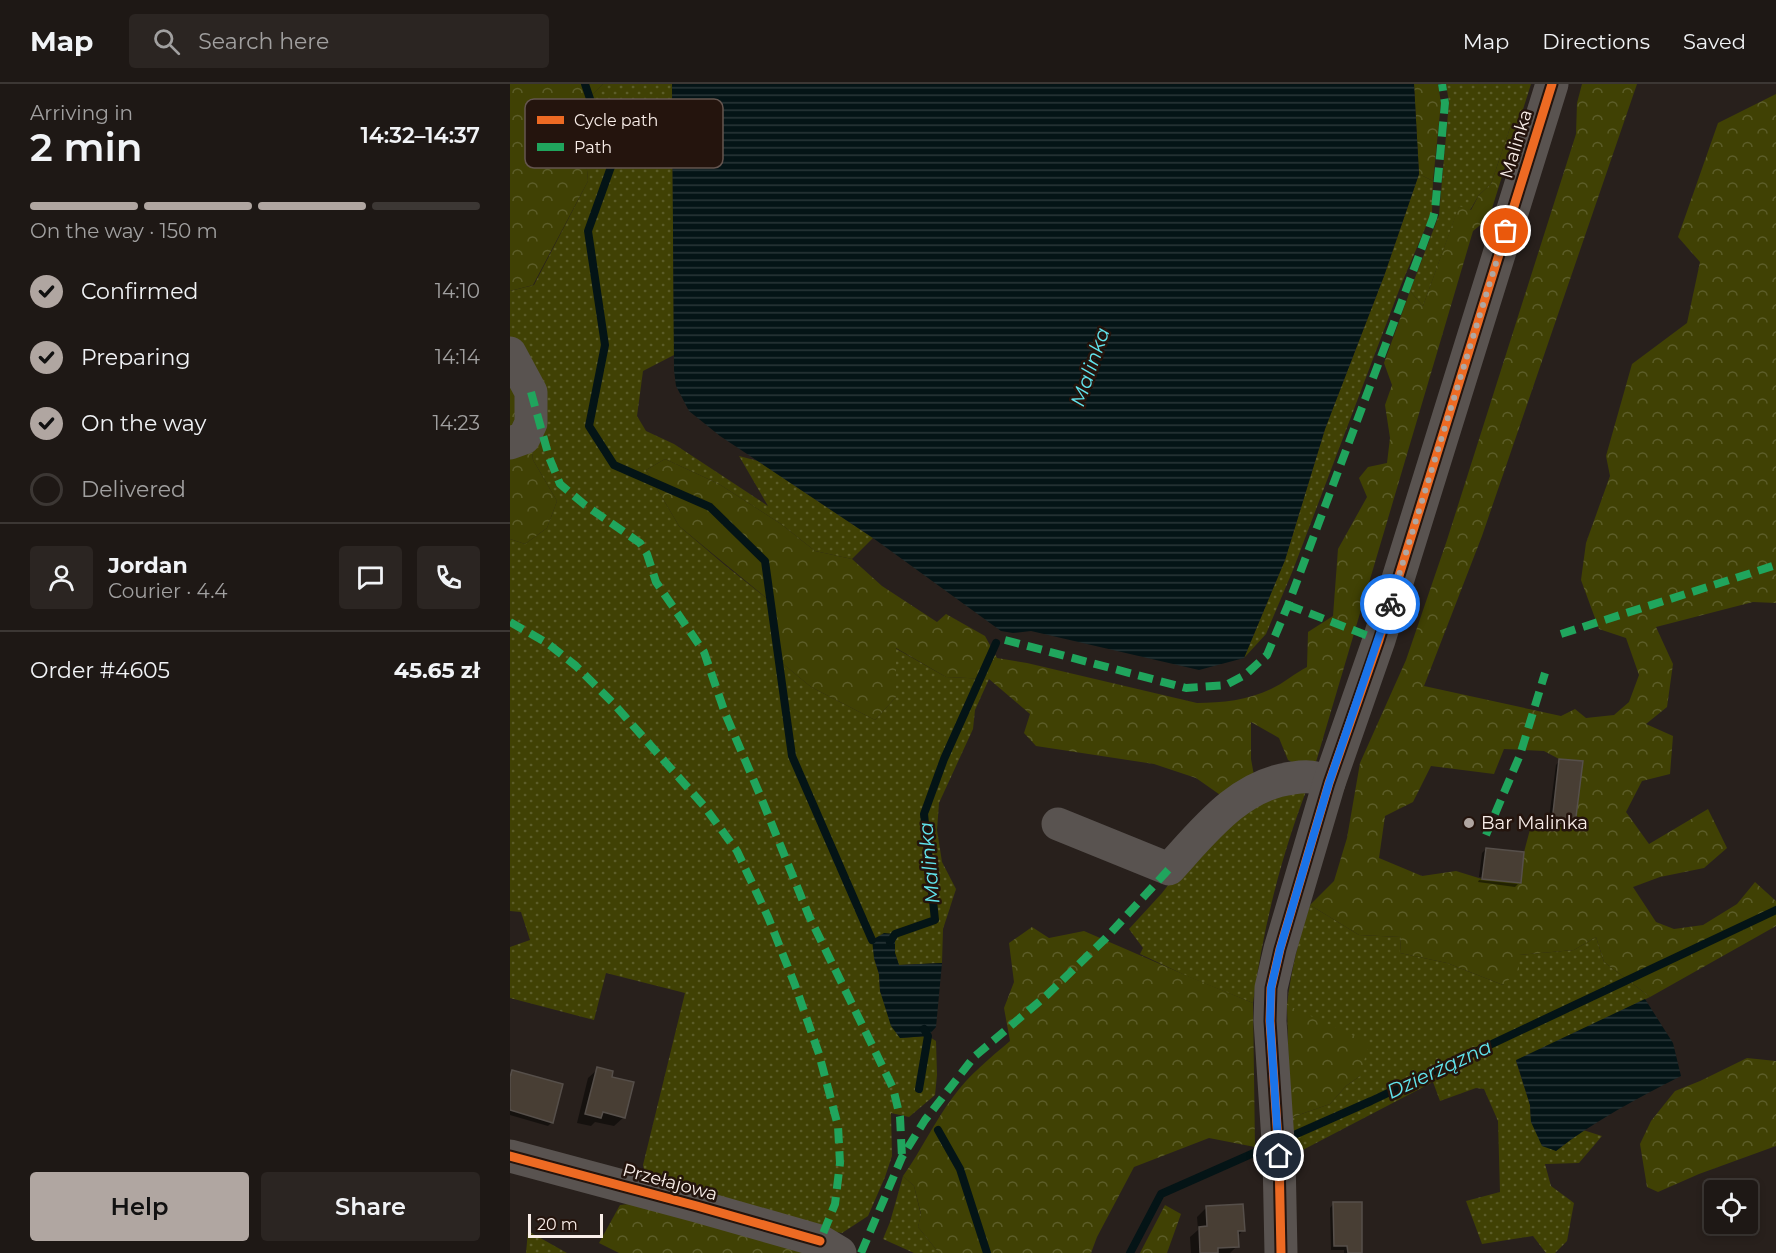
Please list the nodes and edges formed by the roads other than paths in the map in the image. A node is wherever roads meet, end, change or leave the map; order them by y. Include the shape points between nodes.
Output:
1 (1552, 84) edge
2 (510, 353) edge
3 (510, 443) edge
4 (1329, 783) junction
5 (1058, 824) dead end
6 (510, 1156) edge
7 (830, 1247) edge
8 (1281, 1253) edge

1 - 4 street, Malinka via 1379,640
2 - 3 street via 531,392 531,423 524,438
4 - 5 street via 1308,776 1260,786 1206,828 1169,869
4 - 8 street, Malinka via 1271,988
6 - 7 street, Przełajowa via 697,1206

